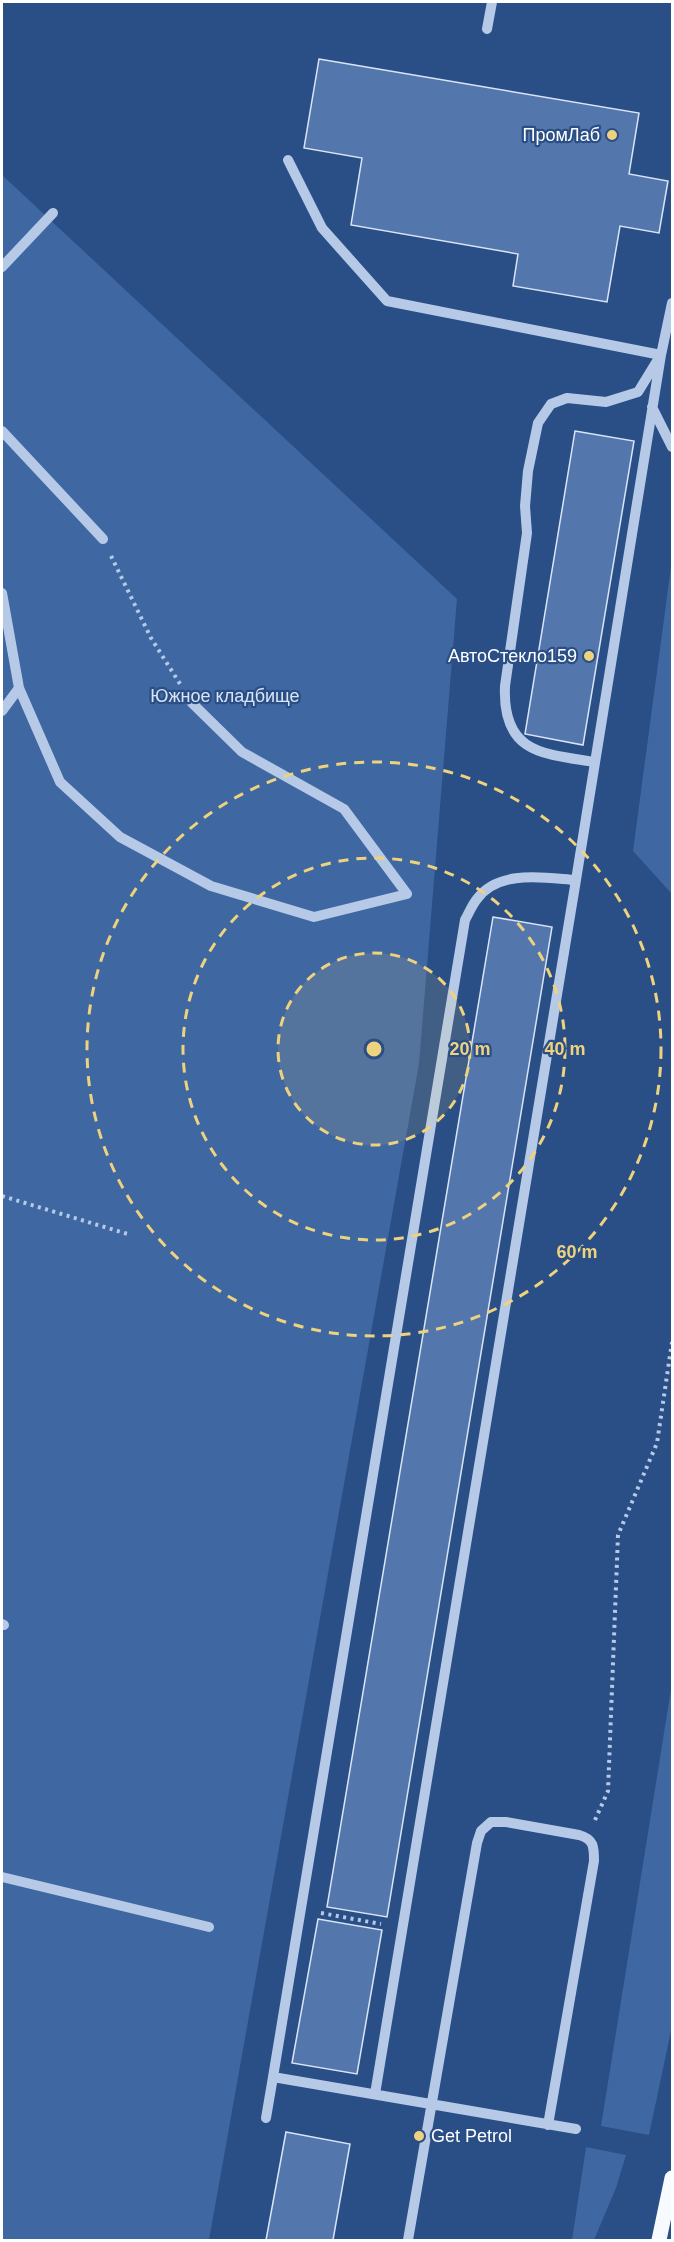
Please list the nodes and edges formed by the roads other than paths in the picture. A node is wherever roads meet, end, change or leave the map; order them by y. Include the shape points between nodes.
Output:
1 (492, 2) edge
2 (487, 29) dead end
3 (288, 160) dead end
4 (53, 213) dead end
5 (2, 267) edge
6 (672, 303) edge
7 (661, 355) junction
8 (652, 406) junction
9 (2, 431) edge
10 (672, 447) edge
11 (103, 539) road end
12 (2, 593) edge
13 (19, 688) junction
14 (192, 703) road end
15 (2, 711) edge
16 (595, 762) junction
17 (576, 880) junction
18 (2, 1877) edge
19 (209, 1927) dead end
20 (273, 2077) junction
21 (375, 2094) junction
22 (432, 2104) junction
23 (266, 2118) dead end
24 (548, 2125) junction
25 (576, 2129) dead end
26 (672, 2178) edge
27 (408, 2241) edge
28 (659, 2241) edge

1 - 2 lane
3 - 7 lane via 322,228 387,301
4 - 5 lane
6 - 7 lane
7 - 8 lane
7 - 16 lane via 638,392 606,402 567,398 551,404 538,423 528,471 527,533 504,705 509,724 520,741 534,750
8 - 10 lane
8 - 16 lane
9 - 11 lane
12 - 13 lane
13 - 14 lane via 60,782 120,837 201,881 314,917 407,894 344,809 243,753
13 - 15 lane
16 - 17 lane
17 - 20 lane via 529,876 498,882 477,897 465,920
17 - 21 lane
18 - 19 lane
20 - 21 lane
20 - 23 lane
21 - 22 lane
22 - 24 lane
22 - 24 lane via 475,1854 482,1831 491,1822 506,1822 588,1837 594,1846
22 - 27 lane
24 - 25 lane
26 - 28 main road

